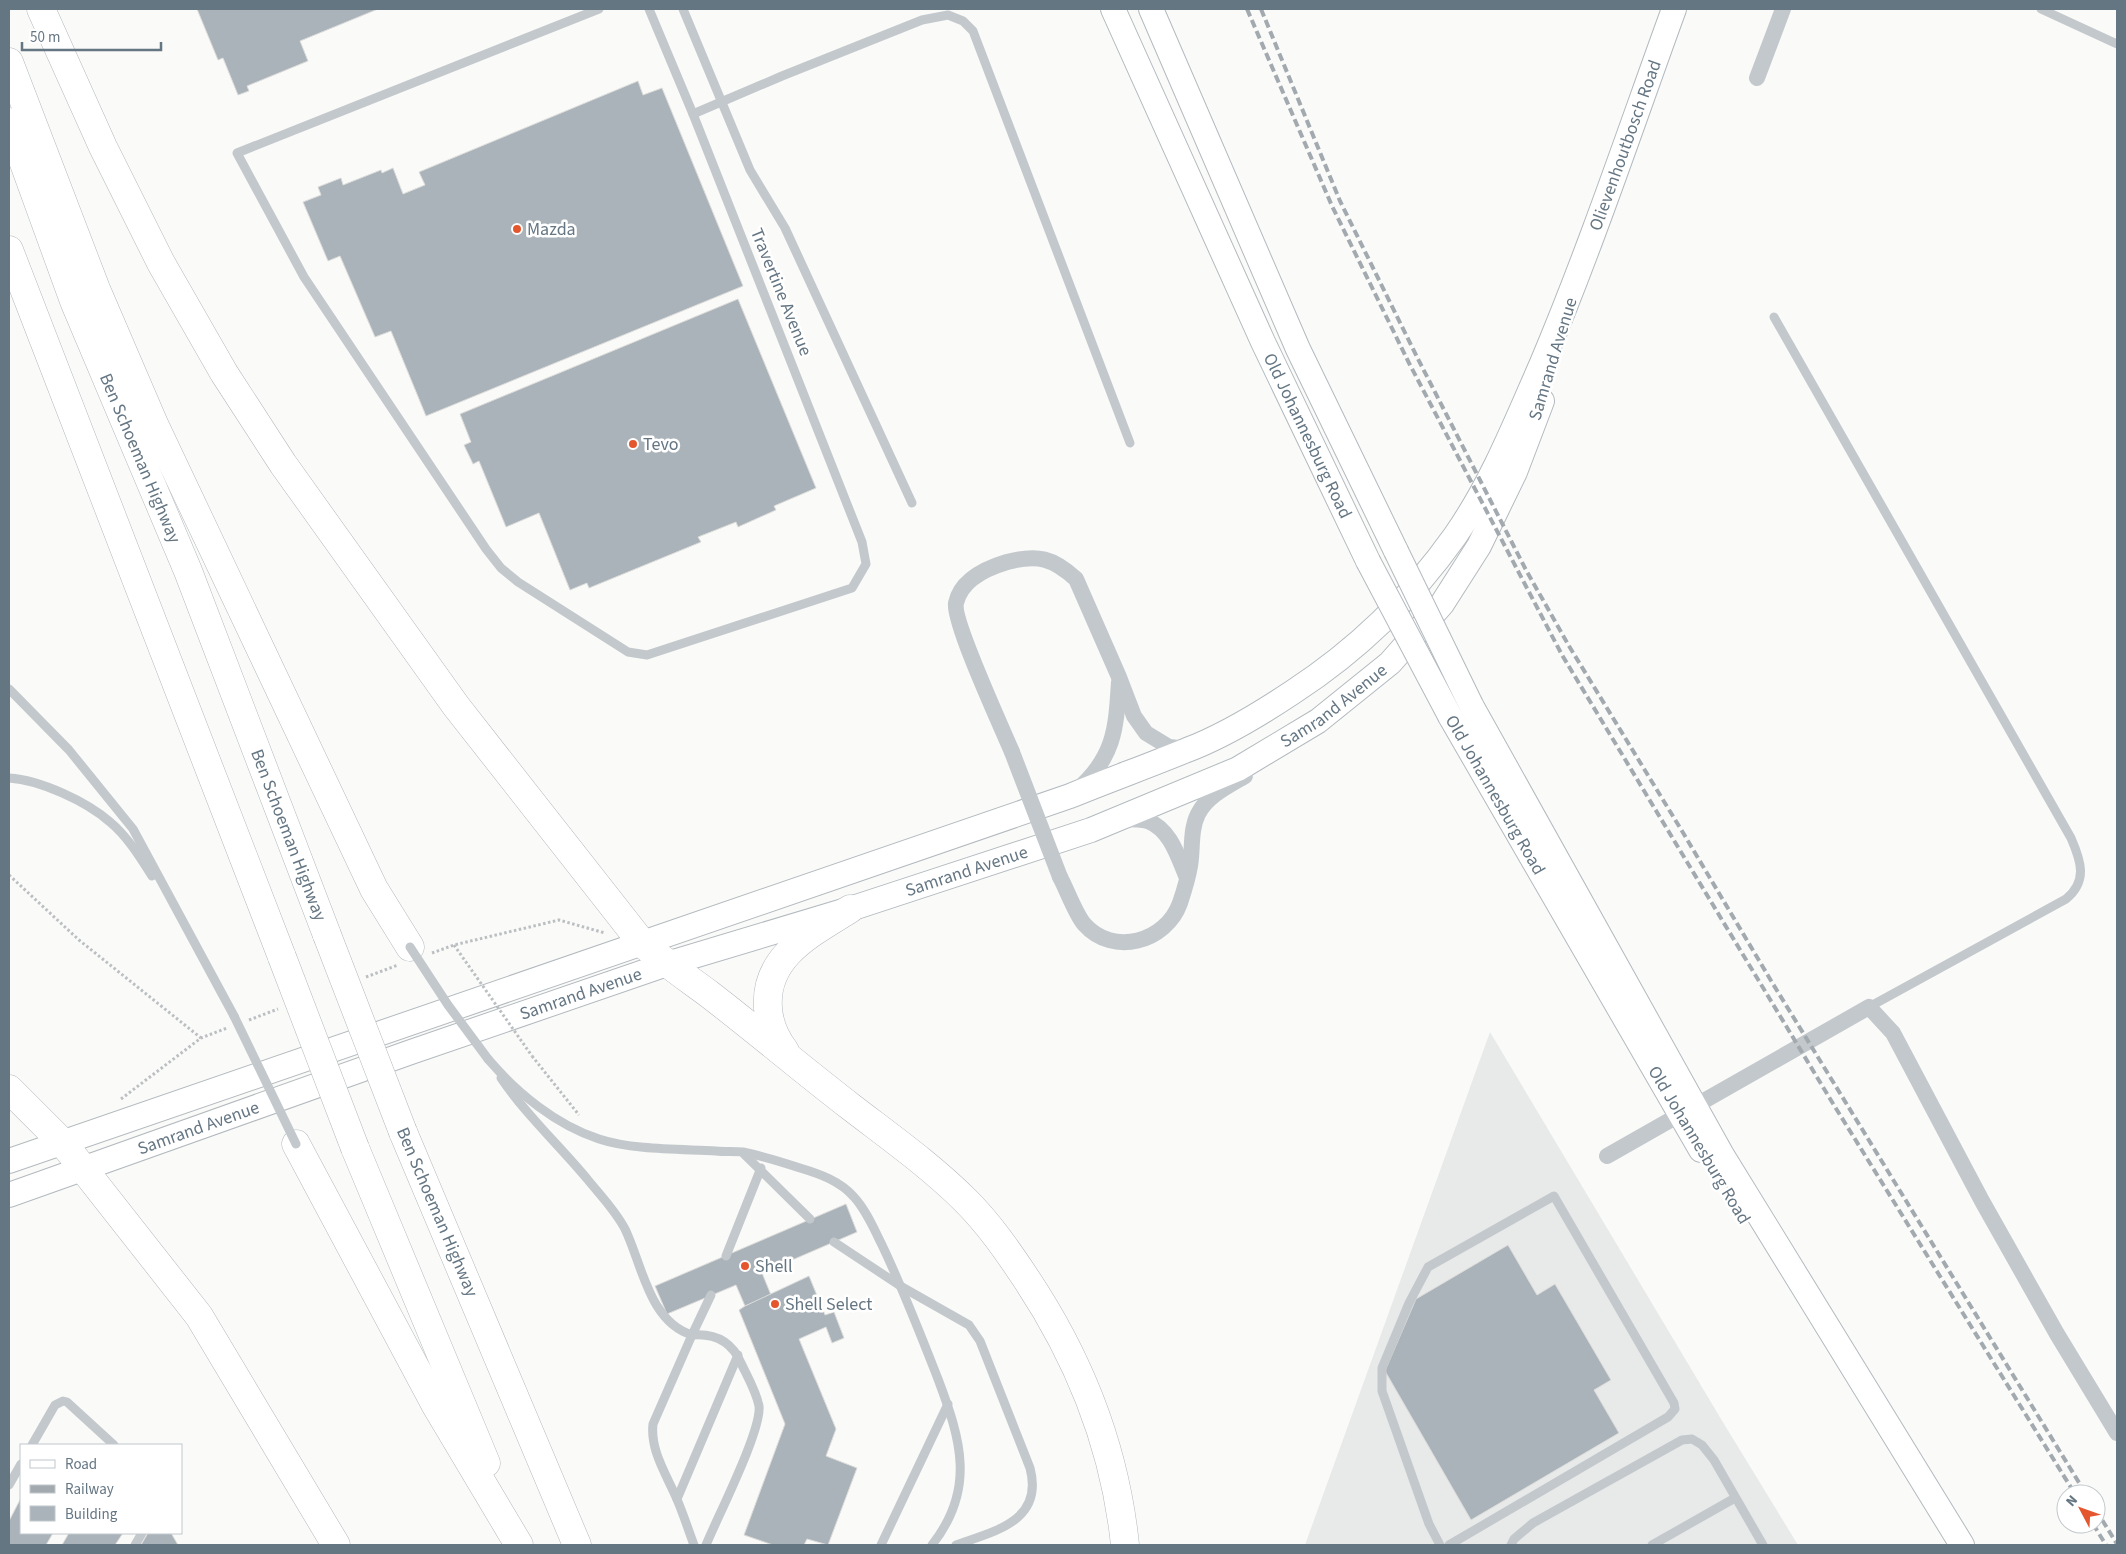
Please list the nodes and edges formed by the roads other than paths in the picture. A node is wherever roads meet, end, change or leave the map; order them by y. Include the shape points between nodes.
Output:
1 (41, 9) edge
2 (599, 9) edge
3 (649, 9) edge
4 (683, 9) edge
5 (1113, 9) edge
6 (1151, 9) edge
7 (1674, 9) edge
8 (1782, 9) edge
9 (2041, 9) edge
10 (2117, 44) edge
11 (9, 62) edge
12 (1757, 78) dead end
13 (721, 103) junction
14 (693, 114) junction
15 (9, 122) edge
16 (9, 250) edge
17 (1576, 282) junction
18 (1774, 317) dead end
19 (1130, 443) dead end
20 (912, 503) dead end
21 (1120, 677) junction
22 (9, 689) edge
23 (1318, 721) junction
24 (1190, 750) junction
25 (9, 778) edge
26 (1070, 796) junction
27 (1120, 818) junction
28 (1187, 878) junction
29 (850, 909) junction
30 (178, 916) junction
31 (642, 942) junction
32 (410, 947) joint
33 (667, 964) junction
34 (1869, 1007) junction
35 (489, 1060) junction
36 (799, 1067) junction
37 (9, 1089) edge
38 (1686, 1110) junction
39 (63, 1143) junction
40 (296, 1144) joint
41 (742, 1152) junction
42 (1607, 1156) dead end
43 (9, 1161) edge
44 (761, 1168) junction
45 (85, 1169) junction
46 (9, 1195) edge
47 (810, 1219) dead end
48 (834, 1242) dead end
49 (726, 1256) dead end
50 (902, 1287) junction
51 (711, 1295) dead end
52 (692, 1335) junction
53 (738, 1355) junction
54 (948, 1404) junction
55 (2117, 1433) edge
56 (33, 1444) edge
57 (113, 1444) edge
58 (20, 1466) edge
59 (9, 1485) edge
60 (1735, 1498) junction
61 (677, 1499) junction
62 (141, 1534) edge
63 (135, 1545) edge
64 (336, 1545) edge
65 (520, 1545) edge
66 (577, 1545) edge
67 (694, 1545) edge
68 (706, 1545) edge
69 (881, 1545) edge
70 (932, 1545) edge
71 (956, 1545) edge
72 (1125, 1545) edge
73 (1440, 1545) edge
74 (1448, 1545) edge
75 (1511, 1545) edge
76 (1652, 1545) edge
77 (1762, 1545) edge
78 (1944, 1545) edge
79 (1962, 1545) edge

1 - 31 highway via 103,147 161,264 224,373 283,464 456,706
2 - 14 lane, Travertine Avenue via 237,153 304,277 501,568 628,652 647,655 852,588 866,564 862,542
3 - 14 lane, Travertine Avenue
4 - 13 lane
5 - 38 main road, Old Johannesburg Road, bridge via 1263,342 1368,561 1450,716
6 - 38 main road, Old Johannesburg Road, bridge via 1298,349 1396,551 1471,704
7 - 17 main road, Olievenhoutbosch Road
8 - 12 street
9 - 10 lane
11 - 32 highway via 96,289 154,424 374,889
13 - 14 lane
13 - 19 lane via 922,20 948,14 963,21 973,31
13 - 20 lane via 750,170 785,228
15 - 66 highway, Ben Schoeman Highway, bridge via 74,301 188,571 403,1132
16 - 65 highway, bridge via 355,1148
17 - 23 main road, Samrand Avenue via 1538,412 1515,472 1479,546 1442,604 1400,653
17 - 24 main road, Samrand Avenue via 1492,475 1454,536 1418,581 1350,650 1294,692 1242,724
18 - 34 lane via 2071,838 2080,866 2081,880 2076,890 2066,898
21 - 24 street via 1134,716 1146,733 1169,747
21 - 26 street via 1116,725 1108,750 1086,782
21 - 28 street, bridge via 1076,579 1064,568 1051,560 1037,557 1016,560 993,566 967,582 956,603 961,629 1060,877 1084,923 1099,937 1115,943 1134,942 1150,936 1166,925 1179,905
22 - 30 lane via 69,750 133,829
23 - 27 main road, Samrand Avenue via 1238,769
23 - 28 street via 1262,767 1208,800 1195,822
24 - 26 main road, Samrand Avenue
25 - 30 lane via 58,792 85,804 110,822 135,851
26 - 31 main road, Samrand Avenue
27 - 28 street via 1147,821 1164,832 1176,850
27 - 29 main road, Samrand Avenue
29 - 33 main road, Samrand Avenue
29 - 36 highway via 804,938 786,954 769,987 769,1018 777,1041
30 - 40 lane, bridge via 234,1016
31 - 33 highway
31 - 39 main road, Samrand Avenue
32 - 35 lane, bridge
33 - 36 highway
33 - 45 main road, Samrand Avenue
34 - 38 street
34 - 55 street via 1893,1033 2000,1234
35 - 41 lane via 545,1112 598,1139 626,1145
35 - 52 lane via 521,1104 618,1217 660,1312 679,1330
36 - 72 highway via 931,1168 967,1202 1007,1250 1047,1310 1091,1400 1110,1460
37 - 39 highway
38 - 42 street
38 - 78 main road, Old Johannesburg Road
38 - 79 main road, Old Johannesburg Road via 1722,1155
39 - 43 main road, Samrand Avenue
39 - 45 highway
40 - 65 highway via 435,1404
41 - 44 lane
41 - 50 lane via 811,1172 844,1187 856,1199 873,1228
44 - 47 lane
44 - 49 lane
45 - 46 main road, Samrand Avenue
45 - 64 highway via 199,1316
48 - 50 lane
50 - 54 lane
50 - 71 lane via 974,1330 1034,1482 1033,1494 1025,1511 1011,1524
51 - 52 lane
52 - 53 lane via 720,1338
52 - 61 lane via 653,1424 654,1447
53 - 61 lane
53 - 68 lane via 757,1399 759,1419
54 - 69 lane
54 - 70 lane via 962,1469 952,1513
56 - 57 lane via 55,1406 64,1401
58 - 59 lane
60 - 75 lane via 1702,1445 1692,1439 1682,1440 1533,1523
60 - 76 lane
60 - 77 lane
61 - 67 lane
62 - 63 lane
73 - 74 lane via 1429,1524 1382,1391 1382,1368 1428,1267 1554,1196 1675,1409 1668,1417

